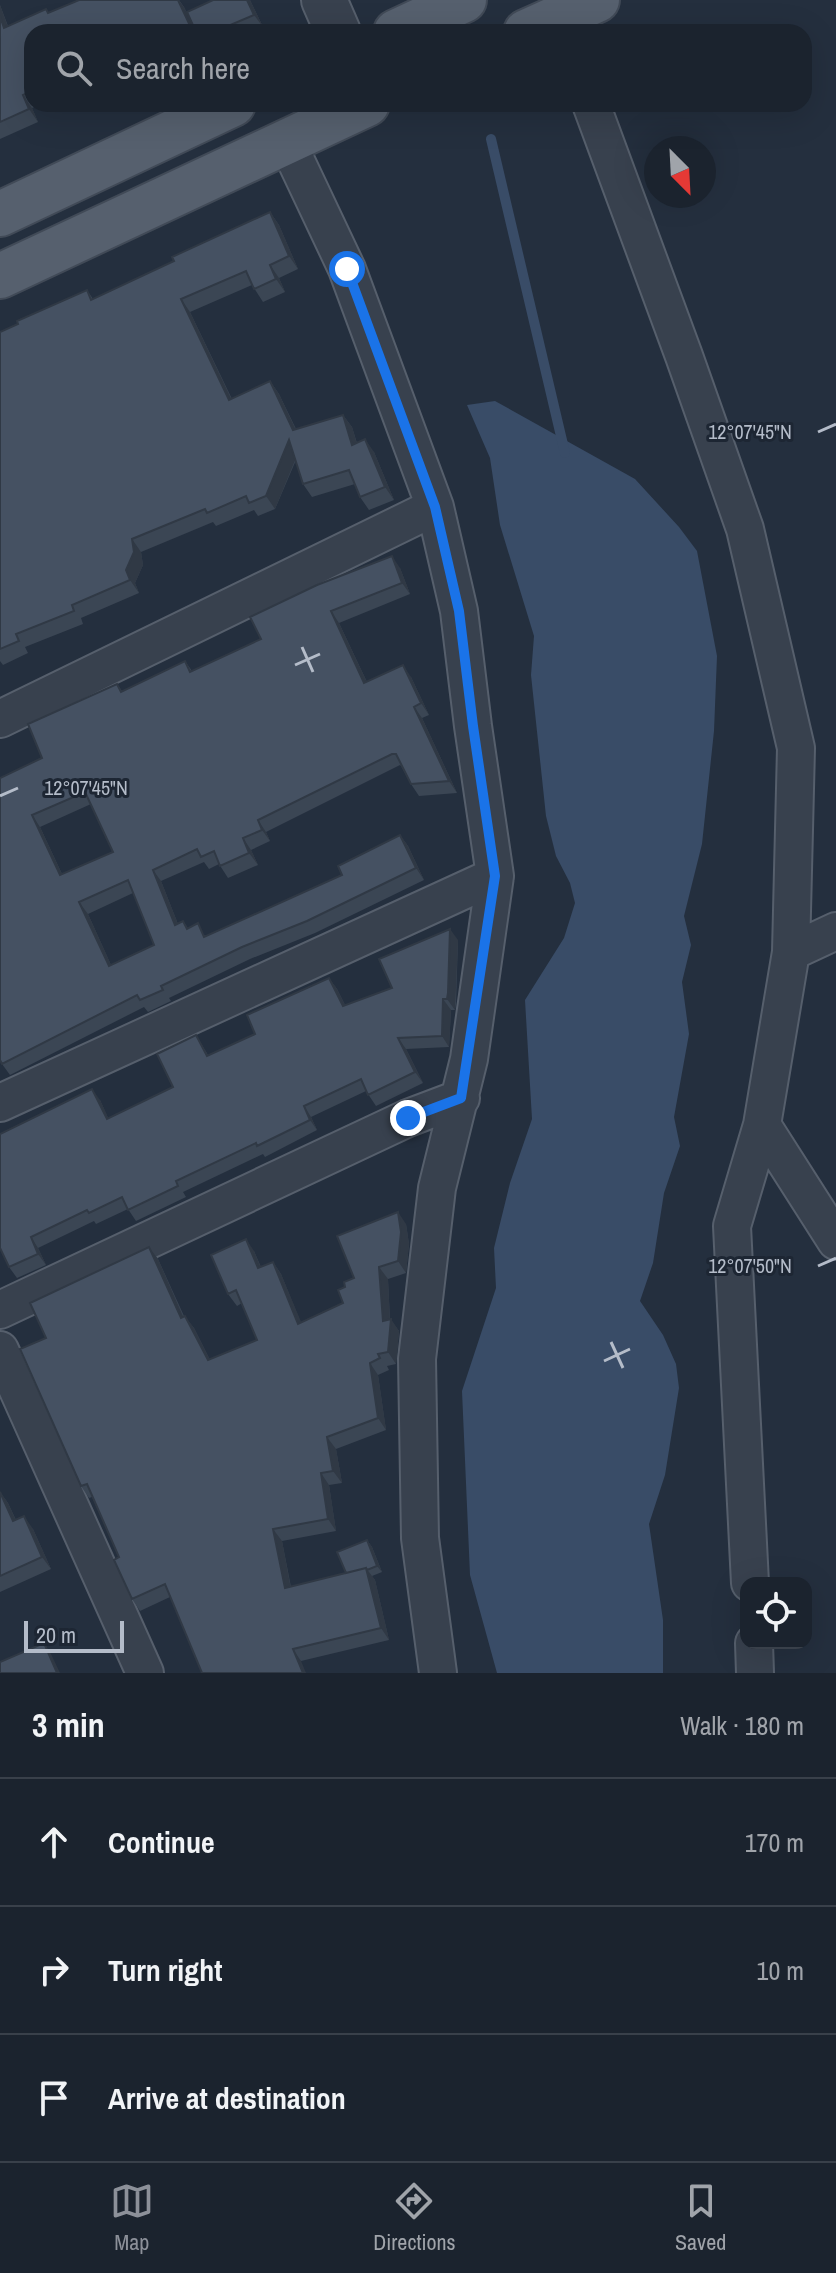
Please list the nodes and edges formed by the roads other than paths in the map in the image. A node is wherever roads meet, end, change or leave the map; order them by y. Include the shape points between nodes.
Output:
1 (324, 0) edge
2 (464, 0) edge
3 (334, 24) edge
4 (413, 24) edge
5 (216, 112) edge
6 (350, 112) edge
7 (594, 112) edge
8 (287, 142) junction
9 (0, 214) edge
10 (0, 276) edge
11 (435, 507) junction
12 (0, 719) edge
13 (495, 876) junction
14 (836, 931) edge
15 (791, 952) junction
16 (461, 1098) junction
17 (0, 1103) edge
18 (762, 1125) junction
19 (836, 1241) edge
20 (0, 1310) edge
21 (0, 1350) edge
22 (750, 1577) edge
23 (754, 1649) edge
24 (145, 1673) edge
25 (438, 1673) edge
26 (755, 1673) edge

1 - 3 street
2 - 4 main road
5 - 9 main road
6 - 8 main road
7 - 15 street via 752,558 796,748
8 - 10 main road
8 - 11 street via 347,269
11 - 12 street
11 - 13 street via 459,611
13 - 16 street
13 - 17 street
14 - 15 street
15 - 18 street
16 - 20 street
16 - 25 street via 437,1188 417,1359 420,1538
18 - 19 street
18 - 22 street via 732,1226
21 - 24 street
23 - 26 street

